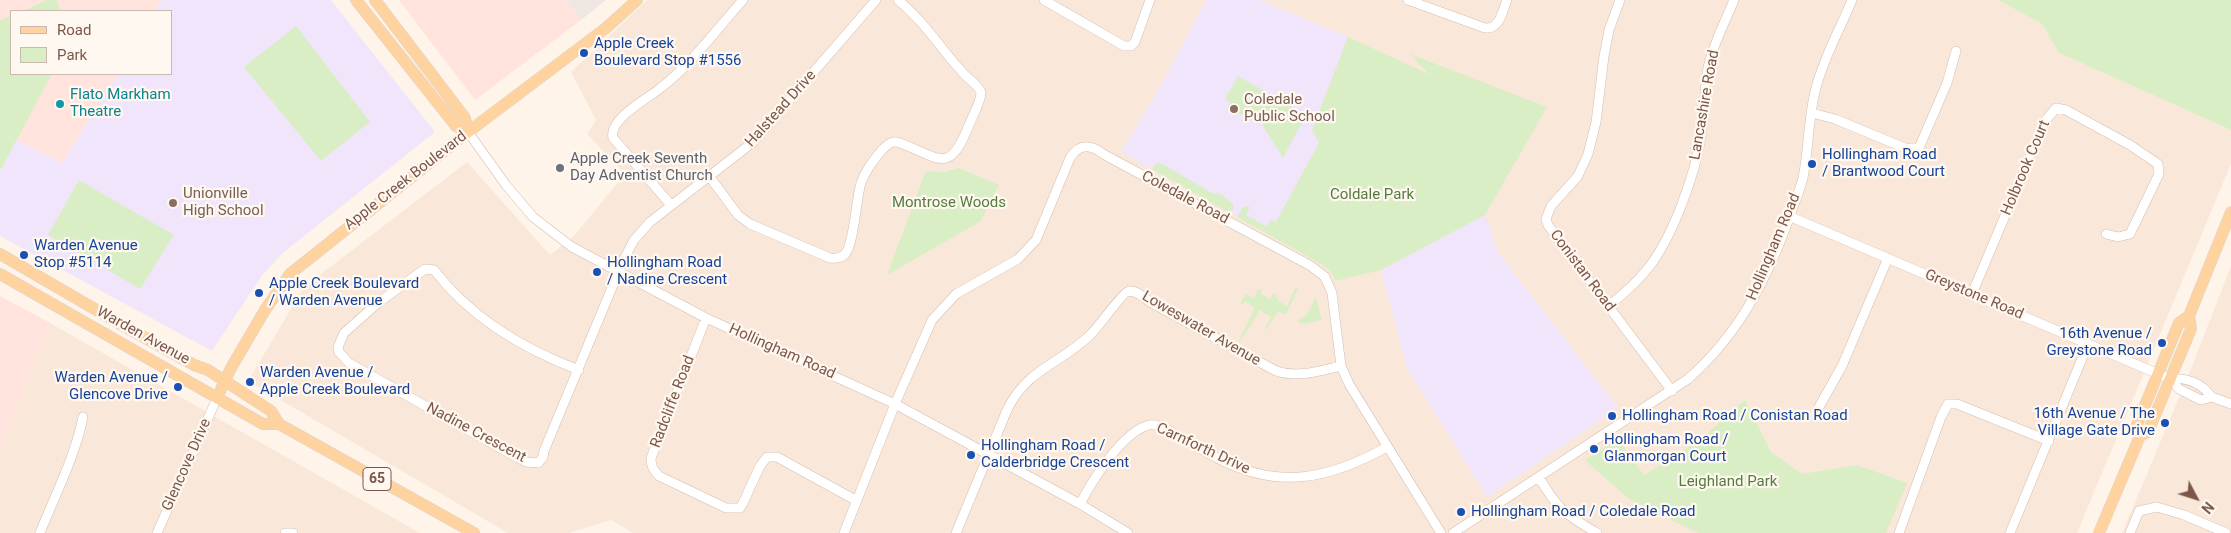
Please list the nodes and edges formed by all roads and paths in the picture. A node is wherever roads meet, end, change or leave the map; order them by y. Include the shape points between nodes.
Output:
1 (356, 0) edge
2 (375, 0) edge
3 (637, 0) edge
4 (743, 0) edge
5 (876, 0) edge
6 (898, 0) edge
7 (1044, 0) edge
8 (1150, 0) edge
9 (1408, 0) edge
10 (1507, 0) edge
11 (1620, 0) edge
12 (1734, 0) edge
13 (1852, 0) edge
14 (1956, 52) dead end
15 (1812, 113) junction
16 (468, 132) junction
17 (709, 176) junction
18 (672, 205) junction
19 (2231, 212) edge
20 (1789, 216) junction
21 (2106, 234) dead end
22 (0, 254) edge
23 (1888, 258) junction
24 (618, 273) junction
25 (0, 274) edge
26 (1972, 294) junction
27 (1608, 306) junction
28 (2190, 316) junction
29 (706, 318) junction
30 (2088, 344) junction
31 (1341, 366) junction
32 (579, 370) junction
33 (2158, 373) junction
34 (2170, 379) junction
35 (224, 382) junction
36 (1672, 391) junction
37 (217, 398) junction
38 (895, 404) junction
39 (2231, 404) edge
40 (1819, 407) dead end
41 (83, 416) dead end
42 (279, 424) junction
43 (2140, 436) junction
44 (2048, 441) junction
45 (1388, 447) junction
46 (989, 455) junction
47 (1539, 477) junction
48 (857, 501) junction
49 (1080, 504) junction
50 (40, 533) edge
51 (157, 533) edge
52 (285, 533) edge
53 (293, 533) edge
54 (474, 533) edge
55 (844, 533) edge
56 (956, 533) edge
57 (1128, 533) edge
58 (1442, 533) edge
59 (1452, 533) edge
60 (1596, 533) edge
61 (1899, 533) edge
62 (2010, 533) edge
63 (2099, 533) edge
64 (2130, 533) edge
65 (2226, 533) edge

1 - 16 main road via 456,126
2 - 16 main road via 465,118
3 - 16 main road, Apple Creek Boulevard via 563,61
4 - 18 street via 678,73 622,116 613,128 613,138
5 - 17 street, Halstead Drive via 765,130 729,163
6 - 17 street via 922,22 980,92 955,154 941,159 897,142 886,146 865,173 850,243 845,254 836,259 750,224 738,216
7 - 8 street via 1124,46 1135,42
9 - 10 street via 1484,28 1498,22
11 - 27 street, Conistan Road via 1609,30 1596,122 1588,154 1578,176 1552,206 1546,219
12 - 27 street, Lancashire Road via 1708,66 1702,134 1690,182 1650,266
13 - 15 street, Hollingham Road via 1819,78
14 - 15 street via 1947,83 1919,148 1905,148
15 - 20 street, Hollingham Road via 1803,178
16 - 24 street, Hollingham Road via 533,217 572,247
16 - 35 main road, Apple Creek Boulevard via 290,274 265,310
17 - 18 street, Halstead Drive
18 - 24 street, Halstead Drive via 634,240
19 - 28 main road
20 - 23 street, Greystone Road
20 - 36 street, Hollingham Road via 1762,284 1733,332 1702,367
21 - 26 street, Holbrook Court via 2118,237 2130,234 2159,174 2158,164 2130,145 2066,110 2056,108 2045,122
22 - 35 main road, Warden Avenue / 65
23 - 26 street, Greystone Road
23 - 40 street via 1842,366
24 - 29 street, Hollingham Road
24 - 32 street, Nadine Crescent
25 - 37 main road, Warden Avenue / 65
26 - 30 street, Greystone Road
27 - 36 street, Conistan Road
28 - 33 main road via 2179,323
28 - 34 main road via 2192,328
29 - 38 street, Hollingham Road
29 - 48 street, Radcliffe Road via 651,458 654,471 736,510 743,503 760,466 767,458 777,457
30 - 33 street, Greystone Road
30 - 44 street
31 - 38 street, Coledale Road via 1332,293 1325,277 1095,148 1085,146 1070,158 1036,240 1018,259 956,294 932,320
31 - 45 street, Coledale Road
31 - 46 street, Loweswater Avenue via 1304,375 1276,371 1136,292 1126,292 1083,342 1036,372 1022,387 1007,410
32 - 32 street, Nadine Crescent via 528,348 487,322 430,269 425,269 379,302 344,333 338,347 338,352 350,363 518,458 533,463 538,463 543,456
33 - 34 street, Greystone Road
33 - 43 main road via 2136,428
34 - 39 street, Greystone Road via 2182,378 2205,388 2212,397
34 - 43 main road via 2148,432
35 - 37 main road, Apple Creek Boulevard
35 - 42 main road, Warden Avenue / 65 via 271,411
36 - 47 street, Hollingham Road
37 - 42 main road, Warden Avenue / 65 via 264,424
37 - 51 street, Glencove Drive
38 - 46 street, Hollingham Road
38 - 48 street
41 - 50 street
42 - 54 main road, Warden Avenue / 65
43 - 63 main road
44 - 61 street via 1956,404 1948,404 1940,416
44 - 62 street
45 - 49 street, Carnforth Drive via 1338,470 1272,477 1244,470 1168,430 1150,425 1115,450
45 - 58 street, Coledale Road
46 - 49 street, Hollingham Road
46 - 56 street, Loweswater Avenue
47 - 59 street, Hollingham Road
47 - 60 street via 1554,503 1564,513
48 - 55 street
49 - 57 street, Hollingham Road
52 - 53 street
64 - 65 street via 2139,511 2157,507

